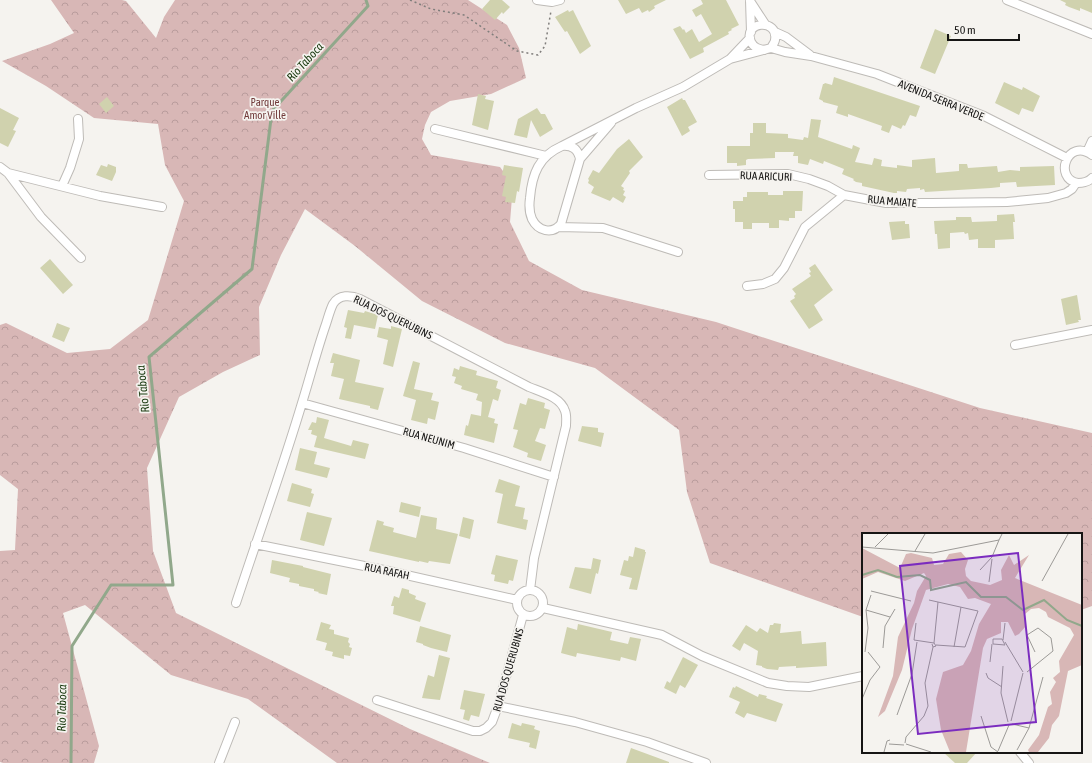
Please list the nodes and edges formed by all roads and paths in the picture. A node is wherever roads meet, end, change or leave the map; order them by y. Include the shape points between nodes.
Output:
1 (410, 0) edge
2 (537, 0) edge
3 (750, 0) edge
4 (1008, 0) edge
5 (556, 1) edge
6 (765, 24) junction
7 (775, 32) junction
8 (1092, 34) edge
9 (750, 35) junction
10 (768, 49) junction
11 (811, 56) junction
12 (730, 59) junction
13 (78, 119) dead end
14 (614, 120) junction
15 (435, 129) dead end
16 (1092, 141) edge
17 (562, 146) junction
18 (1090, 154) edge
19 (546, 156) junction
20 (1067, 158) junction
21 (580, 159) junction
22 (0, 167) edge
23 (8, 172) junction
24 (709, 175) dead end
25 (1092, 178) edge
26 (1076, 182) junction
27 (62, 186) junction
28 (844, 195) junction
29 (162, 207) dead end
30 (558, 227) junction
31 (678, 252) dead end
32 (81, 258) dead end
33 (746, 286) dead end
34 (1092, 330) edge
35 (1014, 345) dead end
36 (302, 403) junction
37 (554, 477) junction
38 (255, 544) junction
39 (530, 590) junction
40 (517, 600) junction
41 (236, 603) dead end
42 (543, 608) junction
43 (523, 615) junction
44 (862, 676) edge
45 (377, 700) dead end
46 (498, 706) junction
47 (235, 722) dead end
48 (1021, 753) edge
49 (219, 763) edge
50 (706, 763) edge
51 (1029, 763) edge

1 - 5 path via 431,9 464,15 517,51 538,55 545,46
2 - 5 street
3 - 6 street
3 - 9 street
4 - 8 street
6 - 7 street
6 - 9 street via 754,28
7 - 10 street via 775,40
7 - 11 street, AVENIDA SERRA VERDE
9 - 10 street via 752,45 758,49
9 - 12 street
10 - 11 street, AVENIDA SERRA VERDE
10 - 12 street
11 - 20 street, AVENIDA SERRA VERDE via 877,74 984,116
12 - 14 street via 683,87
13 - 27 street via 79,139
14 - 17 street
14 - 21 street
15 - 19 street
16 - 18 street
17 - 19 street
17 - 21 street via 576,149
18 - 20 street via 1076,151
19 - 30 street via 534,175 529,207 532,219 538,227 548,231
20 - 26 street via 1065,170 1071,180
21 - 30 street
22 - 23 street
23 - 27 street
23 - 32 street via 41,217
24 - 28 street, RUA ARICURI via 788,174 828,186
25 - 26 street via 1084,183
26 - 28 street, RUA MAIATE via 1066,193 1048,198 1007,202 886,202
27 - 29 street
28 - 33 street via 805,227 784,268 775,278 763,284
30 - 31 street via 603,228
34 - 35 street
36 - 37 street, RUA NEUNIM via 464,448
36 - 37 street, RUA DOS QUERUBINS via 333,304 344,296 354,296 559,402 566,412 566,426
36 - 38 street, RUA DOS QUERUBINS
37 - 39 street, RUA DOS QUERUBINS via 534,558
38 - 40 street, RUA RAFAH
38 - 41 street, RUA DOS QUERUBINS
39 - 40 street via 522,593
39 - 42 street via 541,595 544,601
40 - 43 street via 518,608
42 - 43 street via 531,617
42 - 44 street via 662,635 702,656 768,683 809,687
43 - 46 street, RUA DOS QUERUBINS
45 - 46 street, RUA DOS QUERUBINS via 473,732 480,731 492,722
46 - 50 street via 575,722 647,742
47 - 49 street
48 - 51 street

